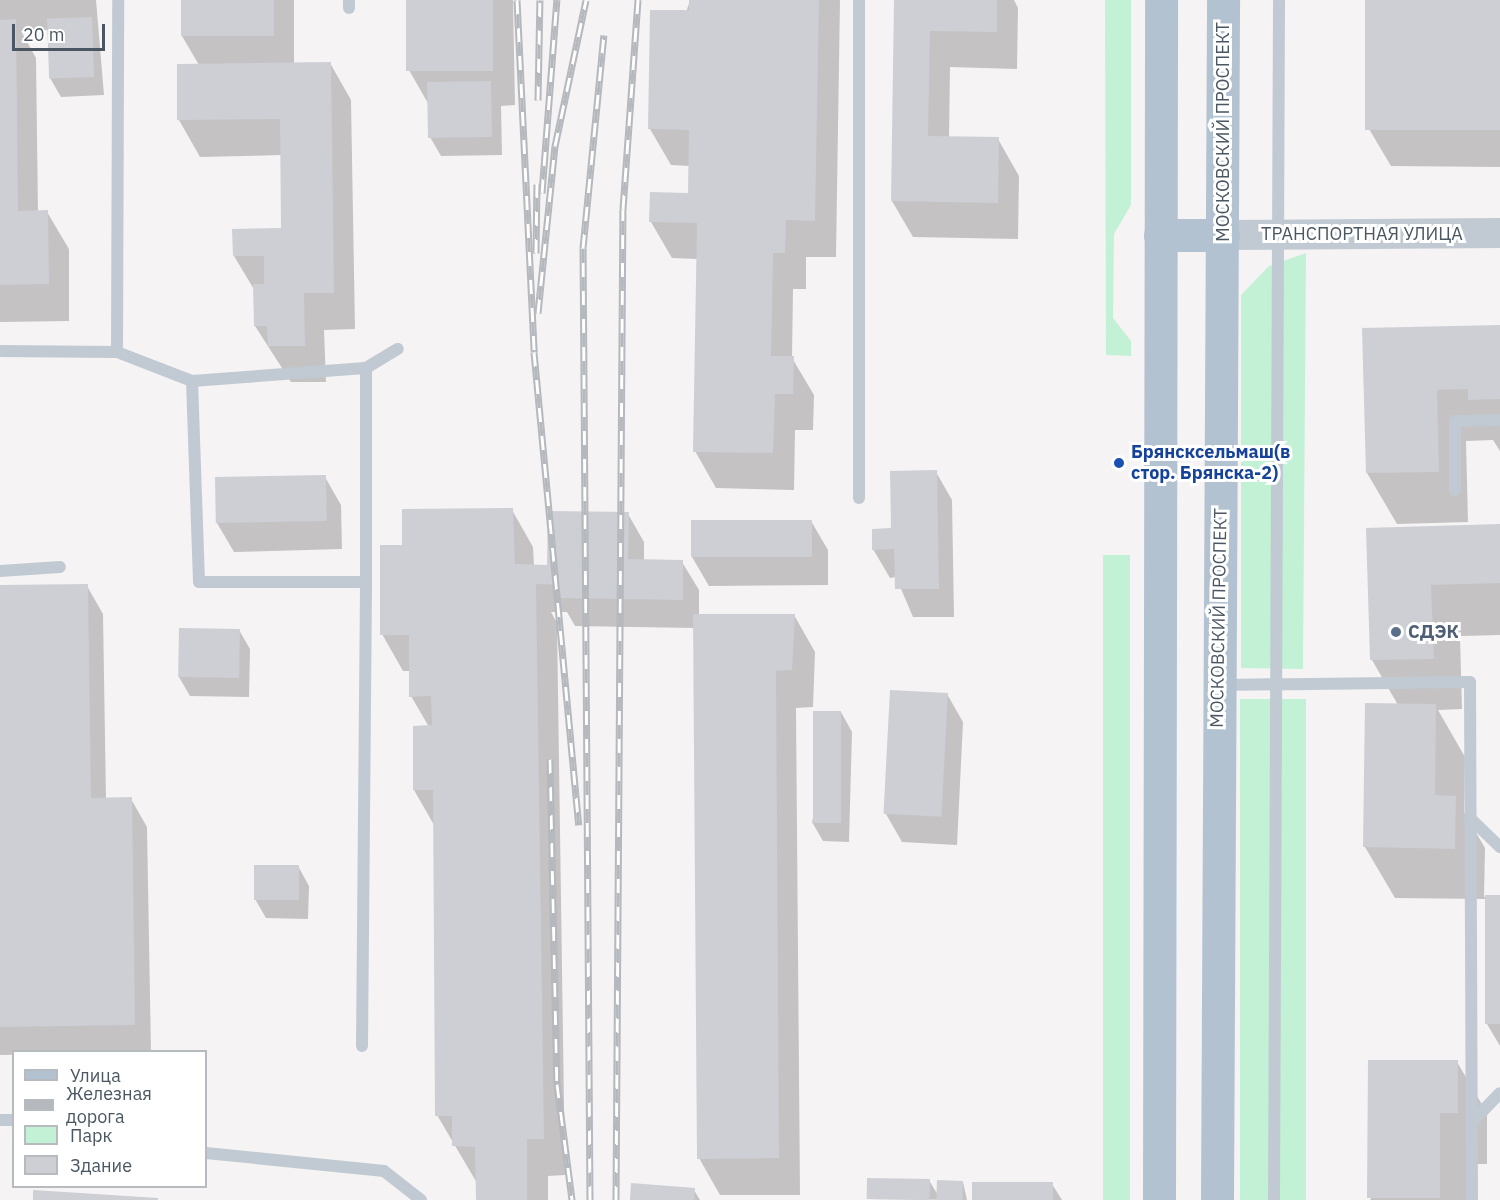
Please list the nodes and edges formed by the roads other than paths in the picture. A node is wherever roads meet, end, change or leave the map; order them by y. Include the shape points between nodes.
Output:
1 (118, 0) edge
2 (859, 0) edge
3 (1161, 0) edge
4 (1223, 0) edge
5 (1279, 0) edge
6 (1500, 233) edge
7 (1277, 234) junction
8 (1160, 235) junction
9 (1223, 235) junction
10 (398, 349) dead end
11 (0, 351) edge
12 (117, 352) junction
13 (366, 368) junction
14 (192, 381) junction
15 (1500, 420) edge
16 (1455, 490) dead end
17 (859, 498) dead end
18 (60, 567) dead end
19 (0, 571) edge
20 (366, 582) junction
21 (1276, 684) junction
22 (1218, 685) junction
23 (1470, 818) junction
24 (1500, 847) edge
25 (362, 1046) dead end
26 (1500, 1093) edge
27 (1472, 1122) junction
28 (207, 1153) edge
29 (421, 1200) edge
30 (1159, 1200) edge
31 (1217, 1200) edge
32 (1274, 1200) edge
33 (1472, 1200) edge

1 - 12 lane
2 - 17 lane
3 - 8 main road
4 - 9 main road, МОСКОВСКИЙ ПРОСПЕКТ
5 - 7 lane
6 - 7 street, ТРАНСПОРТНАЯ УЛИЦА
7 - 9 street, ТРАНСПОРТНАЯ УЛИЦА
7 - 21 lane
8 - 9 main road
8 - 30 main road
9 - 22 main road, МОСКОВСКИЙ ПРОСПЕКТ
10 - 13 lane
11 - 12 lane
12 - 14 lane
13 - 14 lane
13 - 20 lane
14 - 20 lane via 199,582
15 - 16 lane via 1455,421
18 - 19 lane
20 - 25 lane
21 - 22 lane
21 - 23 lane via 1470,682
21 - 32 lane
22 - 31 main road, МОСКОВСКИЙ ПРОСПЕКТ
23 - 24 lane
23 - 27 lane
26 - 27 lane
27 - 33 lane
28 - 29 lane via 384,1171

